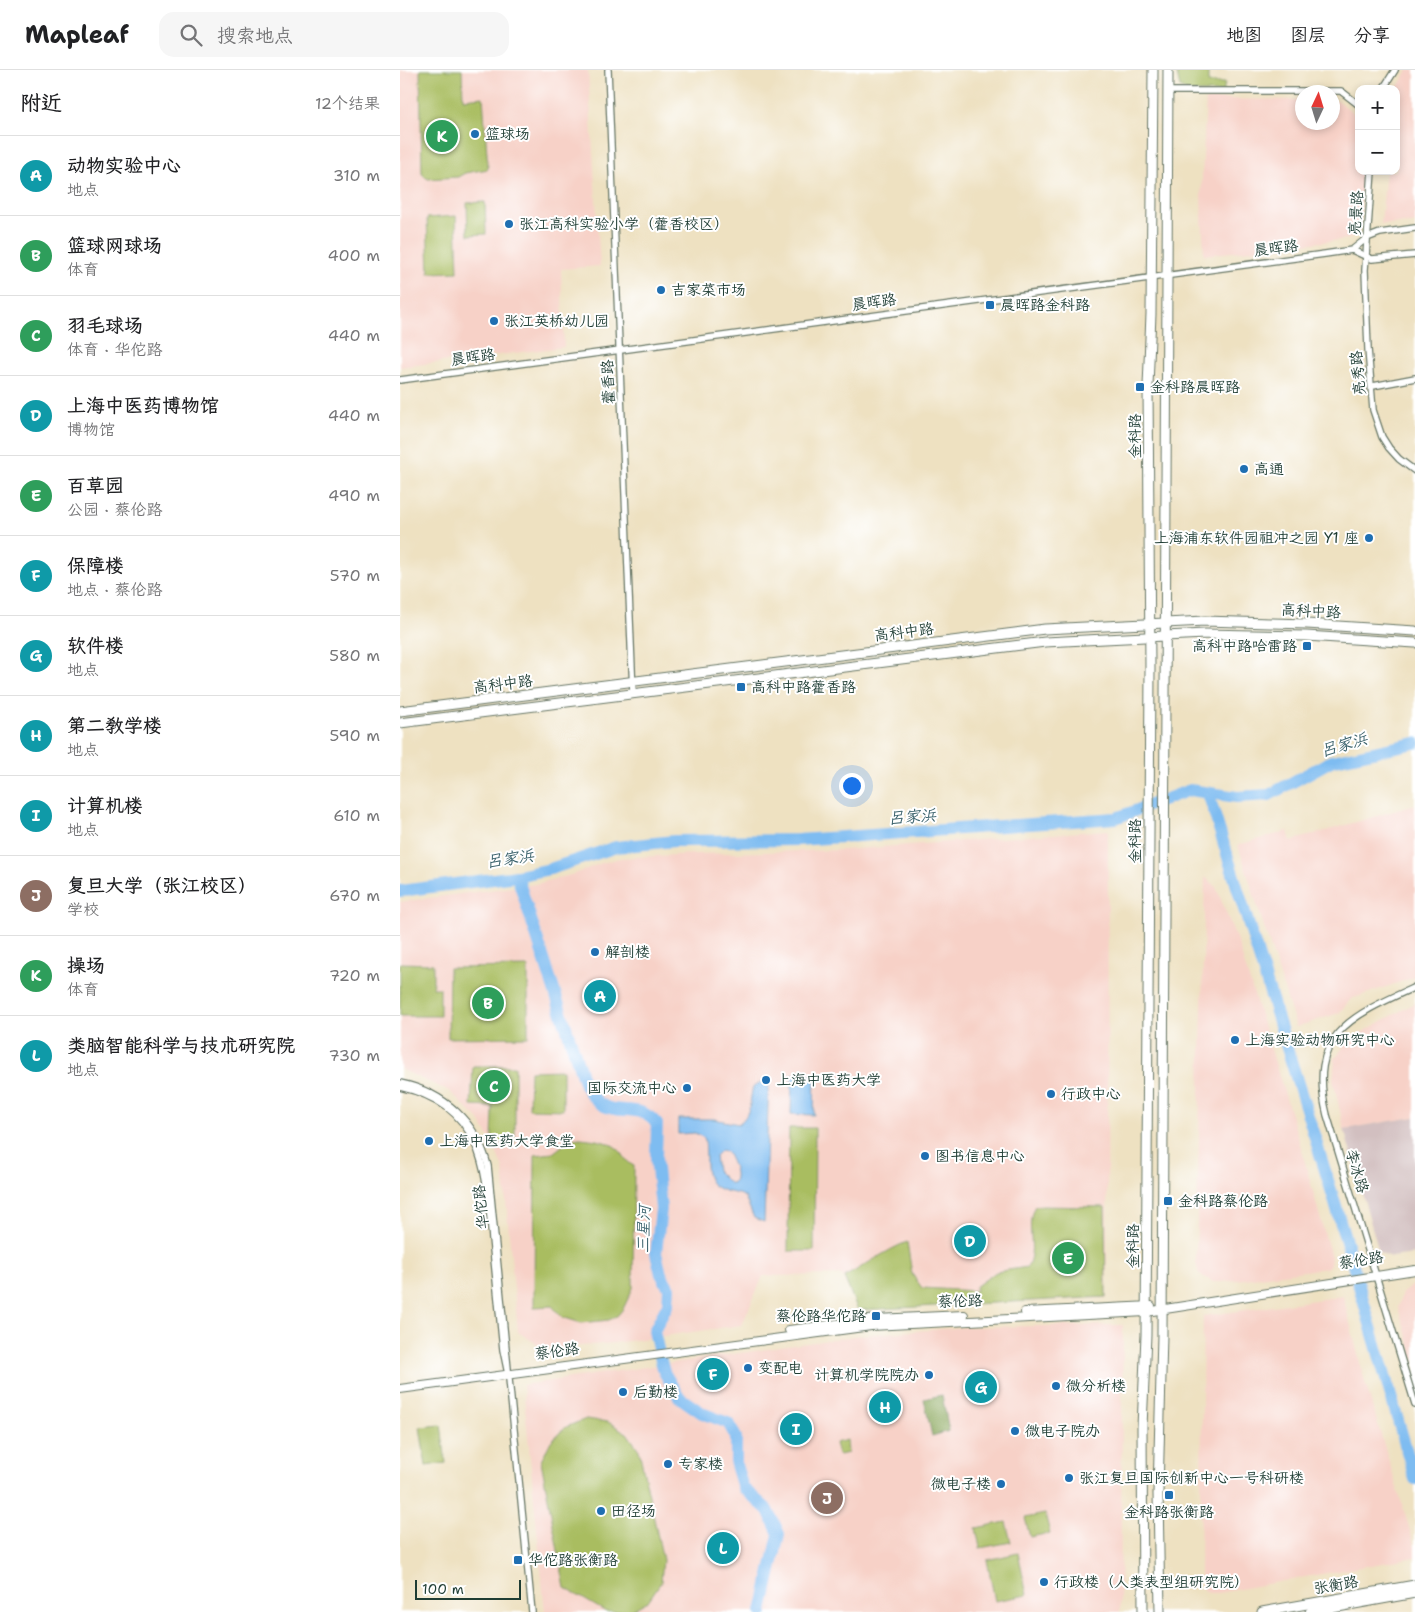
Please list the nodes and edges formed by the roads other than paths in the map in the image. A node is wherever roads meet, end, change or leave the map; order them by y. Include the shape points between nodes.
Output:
1 (608, 70) edge
2 (1153, 70) edge
3 (1168, 70) edge
4 (1395, 70) edge
5 (1386, 85) edge
6 (1168, 91) junction
7 (1355, 102) edge
8 (1372, 175) edge
9 (1415, 228) edge
10 (1367, 238) junction
11 (1352, 250) junction
12 (1415, 255) edge
13 (1365, 257) junction
14 (1166, 275) junction
15 (1152, 277) junction
16 (619, 350) junction
17 (1415, 378) edge
18 (400, 380) edge
19 (1373, 386) junction
20 (1415, 471) edge
21 (1165, 622) junction
22 (1149, 623) junction
23 (1415, 631) edge
24 (1165, 635) junction
25 (1149, 636) junction
26 (1415, 643) edge
27 (632, 681) junction
28 (633, 693) junction
29 (400, 710) edge
30 (400, 723) edge
31 (1415, 987) edge
32 (400, 1083) edge
33 (400, 1087) edge
34 (1415, 1266) edge
35 (1415, 1270) edge
36 (1372, 1275) junction
37 (1161, 1307) junction
38 (1146, 1309) junction
39 (508, 1374) junction
40 (400, 1389) edge
41 (1415, 1404) edge
42 (1415, 1585) edge
43 (1415, 1593) edge
44 (532, 1612) edge
45 (1144, 1612) edge
46 (1160, 1612) edge
47 (1262, 1612) edge
48 (1310, 1612) edge

1 - 16 street, 藿香路
2 - 15 main road, 金科路
3 - 6 main road, 金科路
4 - 5 street
6 - 7 street via 1341,91
6 - 14 main road, 金科路
8 - 10 street, 亮景路
9 - 10 street via 1380,232
10 - 11 street
10 - 13 street, 亮景路
11 - 13 street
11 - 14 street, 晨晖路
12 - 13 street via 1381,260
13 - 19 street, 亮秀路 via 1368,349
14 - 15 street, 晨晖路
14 - 21 main road, 金科路
15 - 16 street, 晨晖路
15 - 22 main road, 金科路 via 1148,386
16 - 18 street, 晨晖路
16 - 27 street, 藿香路
17 - 19 street
19 - 20 street, 亮秀路 via 1373,410 1382,437 1399,459
21 - 22 main road, 高科中路
21 - 23 main road, 高科中路 via 1241,621
21 - 24 main road, 金科路
22 - 25 main road, 金科路
22 - 27 main road, 高科中路 via 983,636
24 - 25 main road, 高科中路
24 - 26 main road, 高科中路 via 1268,635
24 - 37 main road, 金科路
25 - 28 main road, 高科中路 via 984,648
25 - 38 main road, 金科路
27 - 28 street, 藿香路
27 - 29 main road, 高科中路
28 - 30 main road, 高科中路
31 - 36 street, 李冰路 via 1360,1013 1344,1025 1325,1054 1321,1070 1327,1115
32 - 39 street, 华佗路 via 424,1089 450,1105 472,1129 485,1154 492,1193
33 - 39 street, 华佗路 via 422,1094 448,1109 469,1131 481,1156 487,1184
34 - 36 street, 蔡伦路
35 - 36 street, 蔡伦路
36 - 37 street, 蔡伦路
36 - 41 street, 李冰路
37 - 38 street, 蔡伦路
37 - 46 main road, 金科路
38 - 39 street, 蔡伦路 via 869,1320
38 - 45 main road, 金科路 via 1142,1427
39 - 40 street, 蔡伦路
39 - 44 street, 华佗路
42 - 47 main road, 张衡路
43 - 48 main road, 张衡路

